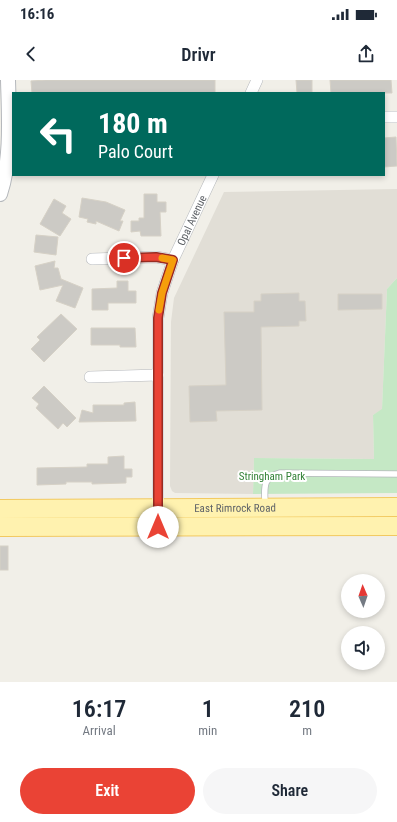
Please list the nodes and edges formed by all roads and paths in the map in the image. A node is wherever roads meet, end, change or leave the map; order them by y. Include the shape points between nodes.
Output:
1 (8, 80) edge
2 (258, 80) edge
3 (252, 92) edge
4 (385, 117) edge
5 (397, 117) edge
6 (11, 131) edge
7 (213, 176) edge
8 (0, 194) edge
9 (92, 259) dead end
10 (173, 260) junction
11 (158, 375) junction
12 (90, 377) dead end
13 (397, 474) edge
14 (265, 507) junction
15 (397, 507) edge
16 (158, 508) junction
17 (0, 509) edge
18 (397, 526) edge
19 (158, 527) junction
20 (0, 528) edge

1 - 6 street
2 - 3 street
4 - 5 street
6 - 8 street
7 - 10 street, Opal Avenue
9 - 10 street via 156,257
10 - 11 street, Opal Avenue via 162,293 158,318
11 - 12 street
11 - 16 street, Opal Avenue
13 - 14 lane via 280,473 268,479 265,484
14 - 15 main road, East Rimrock Road
14 - 16 main road, East Rimrock Road
16 - 17 main road, East Rimrock Road
16 - 19 street, Opal Avenue
18 - 19 main road, East Rimrock Road
19 - 20 main road, East Rimrock Road

